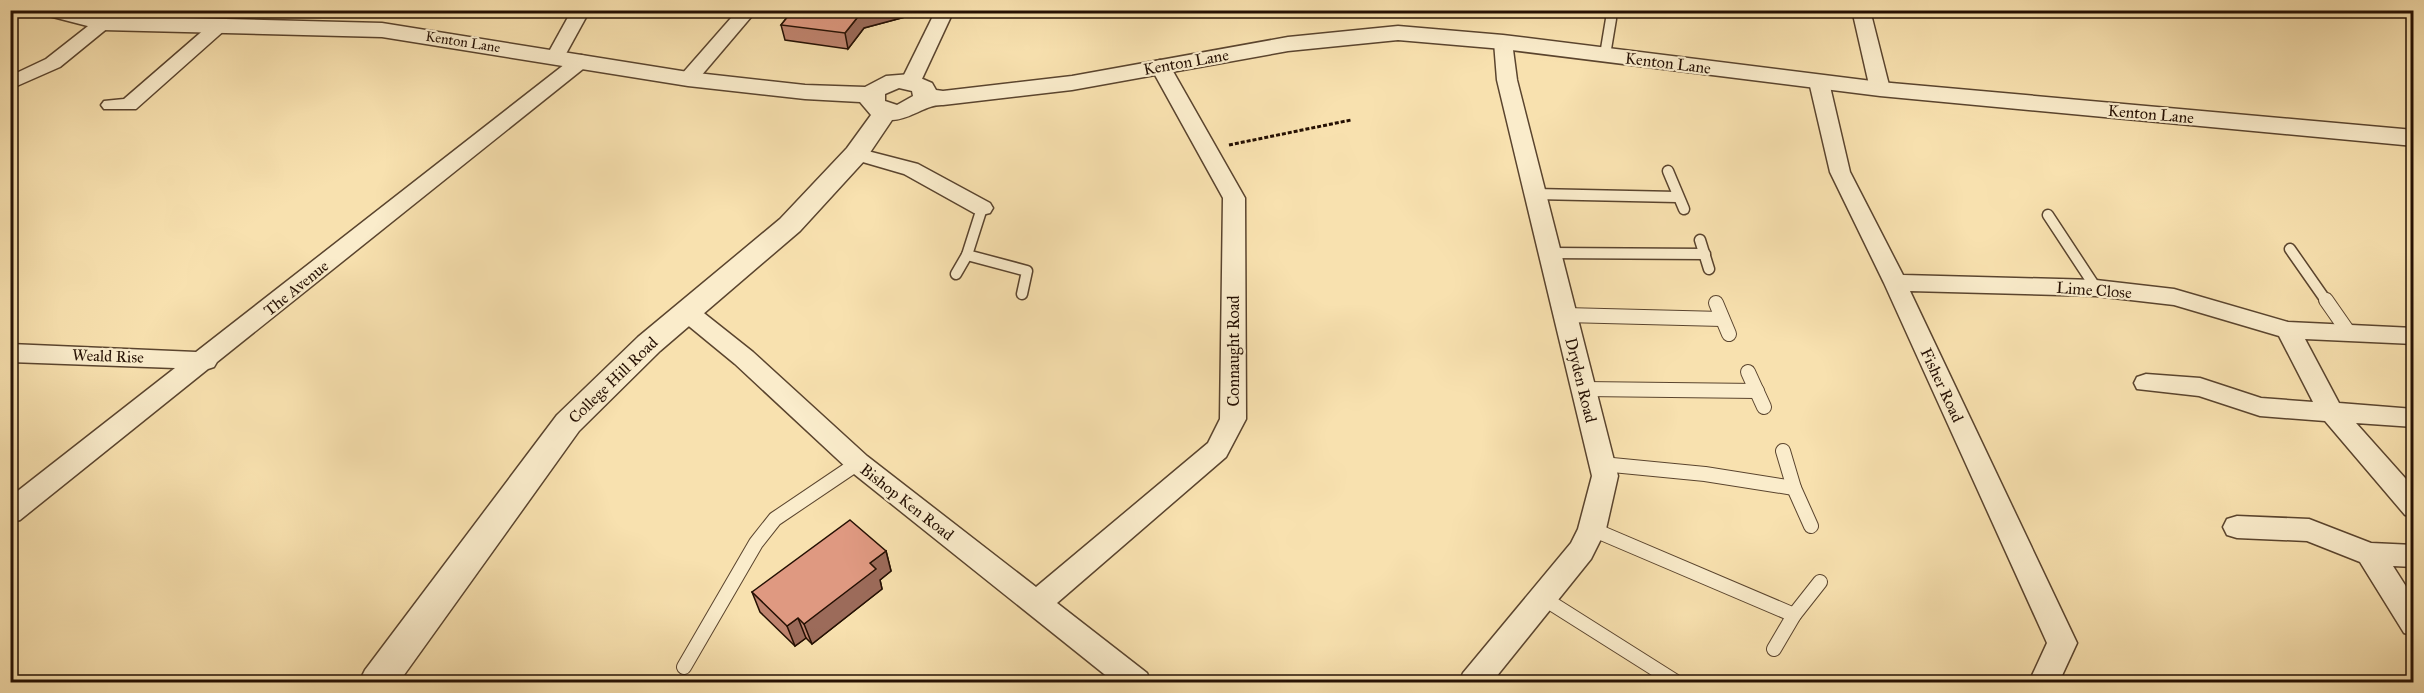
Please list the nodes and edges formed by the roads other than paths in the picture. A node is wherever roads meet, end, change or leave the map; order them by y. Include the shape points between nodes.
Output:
1 (53, 10) edge
2 (581, 10) edge
3 (748, 10) edge
4 (945, 10) edge
5 (1610, 10) edge
6 (1862, 10) edge
7 (103, 23) junction
8 (220, 26) junction
9 (1503, 42) junction
10 (1605, 55) junction
11 (555, 57) junction
12 (581, 61) junction
13 (1160, 66) junction
14 (688, 79) junction
15 (1819, 82) junction
16 (10, 83) edge
17 (918, 89) junction
18 (1880, 89) junction
19 (879, 103) junction
20 (111, 105) dead end
21 (2414, 138) edge
22 (856, 154) junction
23 (1668, 171) dead end
24 (1535, 194) junction
25 (1677, 196) junction
26 (982, 208) joint
27 (1684, 209) dead end
28 (2048, 215) dead end
29 (1700, 240) dead end
30 (2290, 249) dead end
31 (1550, 253) junction
32 (1706, 254) junction
33 (967, 255) junction
34 (1709, 268) dead end
35 (956, 274) dead end
36 (1895, 283) junction
37 (2097, 288) junction
38 (1022, 294) dead end
39 (1716, 303) dead end
40 (687, 312) junction
41 (1565, 315) junction
42 (1722, 319) junction
43 (2288, 330) junction
44 (2349, 333) junction
45 (1729, 334) dead end
46 (2414, 336) edge
47 (10, 353) edge
48 (205, 361) junction
49 (1748, 372) dead end
50 (2146, 383) dead end
51 (1584, 389) junction
52 (1756, 391) junction
53 (1764, 407) dead end
54 (2331, 411) junction
55 (2414, 418) edge
56 (1782, 451) dead end
57 (858, 463) junction
58 (1602, 464) junction
59 (1794, 488) junction
60 (2414, 507) edge
61 (10, 512) edge
62 (1811, 526) dead end
63 (2236, 527) dead end
64 (1592, 529) junction
65 (2370, 554) junction
66 (2414, 556) edge
67 (1820, 582) dead end
68 (1543, 598) junction
69 (1036, 604) junction
70 (1794, 615) junction
71 (2414, 624) edge
72 (1774, 648) dead end
73 (684, 667) dead end
74 (378, 682) edge
75 (1136, 682) edge
76 (1474, 682) edge
77 (1676, 682) edge
78 (2044, 682) edge

1 - 7 street, Kenton Lane
2 - 11 street
3 - 14 street
4 - 17 street
5 - 10 lane
6 - 18 street
7 - 8 street, Kenton Lane
7 - 16 street via 53,63
8 - 11 street, Kenton Lane via 382,30
8 - 20 street via 129,105
9 - 10 street, Kenton Lane
9 - 13 street, Kenton Lane via 1398,33 1288,44
9 - 24 street, Dryden Road via 1507,80
10 - 15 street, Kenton Lane
11 - 12 street, Kenton Lane
12 - 14 street, Kenton Lane
12 - 48 street, The Avenue
13 - 17 street, Kenton Lane via 1072,83 944,98
13 - 69 street, Connaught Road via 1234,198 1233,420 1217,450
14 - 19 street, Kenton Lane
15 - 18 street, Kenton Lane
15 - 36 street, Fisher Road via 1840,172
17 - 19 street, Kenton Lane via 910,109
18 - 21 street, Kenton Lane
19 - 22 street, College Hill Road
22 - 26 street via 911,169
22 - 40 street, College Hill Road via 790,225
23 - 25 lane
24 - 25 lane
24 - 31 street, Dryden Road
25 - 27 lane
26 - 33 lane
28 - 37 lane
29 - 32 lane
30 - 44 lane
31 - 32 lane
31 - 41 street, Dryden Road
32 - 34 lane
33 - 35 lane
33 - 38 lane via 1027,271
36 - 37 street, Lime Close
36 - 78 street, Fisher Road via 2062,643
37 - 43 street, Lime Close via 2174,297
39 - 42 lane
40 - 57 street, Bishop Ken Road via 744,358
40 - 74 street, College Hill Road via 568,423
41 - 42 lane
41 - 51 street, Dryden Road
42 - 45 lane
43 - 44 street, Lime Close
43 - 54 street
44 - 46 street, Lime Close
47 - 48 street, Weald Rise
48 - 61 street, The Avenue
49 - 52 lane
50 - 54 street via 2200,387 2260,407
51 - 52 lane
51 - 58 street, Dryden Road
52 - 53 lane
54 - 55 street
54 - 60 street
56 - 59 lane
57 - 69 street, Bishop Ken Road
57 - 73 lane via 775,519 756,543
58 - 59 lane
58 - 64 street, Dryden Road via 1605,476
59 - 62 lane
63 - 65 street via 2309,531
64 - 68 street, Dryden Road via 1581,551
64 - 70 lane
65 - 66 street
65 - 71 street
67 - 70 lane
68 - 76 street, Dryden Road
68 - 77 lane
69 - 75 street, Bishop Ken Road
70 - 72 lane

